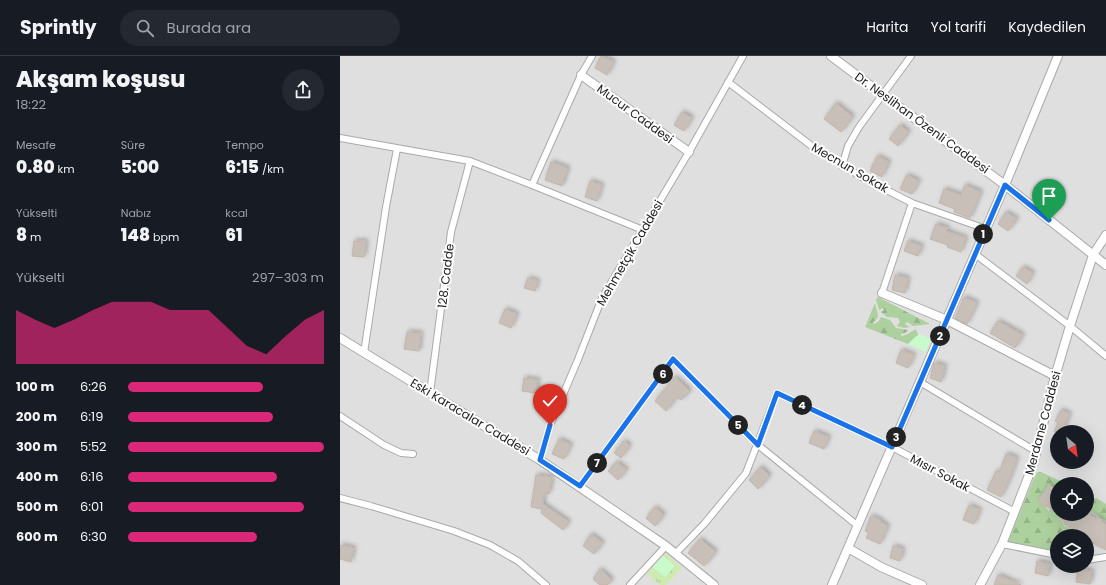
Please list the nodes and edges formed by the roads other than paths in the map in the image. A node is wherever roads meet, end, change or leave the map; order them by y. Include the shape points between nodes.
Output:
1 (592, 56) edge
2 (743, 56) edge
3 (831, 56) edge
4 (911, 56) edge
5 (1058, 56) edge
6 (581, 75) junction
7 (728, 82) junction
8 (883, 95) junction
9 (340, 138) edge
10 (397, 148) junction
11 (688, 152) junction
12 (470, 161) junction
13 (842, 166) junction
14 (532, 185) junction
15 (1005, 185) junction
16 (912, 202) junction
17 (986, 229) junction
18 (643, 230) junction
19 (1106, 235) edge
20 (975, 254) junction
21 (1093, 255) junction
22 (1106, 265) edge
23 (882, 293) joint
24 (947, 320) junction
25 (1070, 326) junction
26 (340, 340) edge
27 (364, 353) junction
28 (1106, 356) edge
29 (1055, 376) junction
30 (920, 382) junction
31 (430, 393) junction
32 (340, 416) edge
33 (758, 445) junction
34 (892, 447) junction
35 (1037, 452) junction
36 (413, 454) dead end
37 (540, 460) junction
38 (580, 486) junction
39 (340, 498) edge
40 (1015, 512) junction
41 (858, 526) junction
42 (1002, 544) junction
43 (666, 546) junction
44 (848, 548) junction
45 (676, 553) junction
46 (1050, 554) edge
47 (1106, 556) edge
48 (1094, 559) edge
49 (546, 585) edge
50 (630, 585) edge
51 (714, 585) edge
52 (832, 585) edge
53 (922, 585) edge
54 (980, 585) edge

1 - 6 street
2 - 7 street, Mehmetçik Caddesi
3 - 8 street, Dr. Neslihan Özenli Caddesi
4 - 8 street
5 - 15 street
6 - 11 street, Mucur Caddesi
6 - 14 street
7 - 11 street, Mehmetçik Caddesi
7 - 13 street, Mecnun Sokak
8 - 13 street via 852,137
8 - 15 street, Dr. Neslihan Özenli Caddesi
9 - 10 street
10 - 12 street
10 - 27 street
11 - 18 street, Mehmetçik Caddesi
12 - 14 street
12 - 31 street, 128. Cadde via 451,232
13 - 16 street, Mecnun Sokak
14 - 18 street
15 - 17 street
15 - 21 street, Dr. Neslihan Özenli Caddesi
16 - 17 street, Mecnun Sokak
16 - 23 street
17 - 20 street
18 - 37 street, Mehmetçik Caddesi via 602,298 550,425
19 - 21 street, Merdane Caddesi
20 - 24 street
20 - 25 street
21 - 22 street, Dr. Neslihan Özenli Caddesi
21 - 25 street, Merdane Caddesi
23 - 24 street
24 - 29 street
24 - 30 street
25 - 28 street
25 - 29 street, Merdane Caddesi
26 - 27 street, Eski Karacalar Caddesi
27 - 31 street, Eski Karacalar Caddesi
29 - 35 street, Merdane Caddesi
30 - 34 street
30 - 35 street
31 - 37 street, Eski Karacalar Caddesi
32 - 36 street via 384,445 401,453
33 - 34 street, Mısır Sokak via 777,393
33 - 38 street via 673,359
33 - 41 street
33 - 45 street via 740,481 705,524
34 - 40 street, Mısır Sokak
34 - 41 street
35 - 40 street, Merdane Caddesi
37 - 38 street, Eski Karacalar Caddesi
38 - 43 street, Eski Karacalar Caddesi
39 - 49 street via 454,531 490,545 518,561
40 - 42 street, Merdane Caddesi
41 - 44 street
42 - 46 street
42 - 54 street, Merdane Caddesi
43 - 45 street, Eski Karacalar Caddesi
43 - 50 street
44 - 52 street
44 - 53 street
45 - 51 street, Eski Karacalar Caddesi
47 - 48 street

